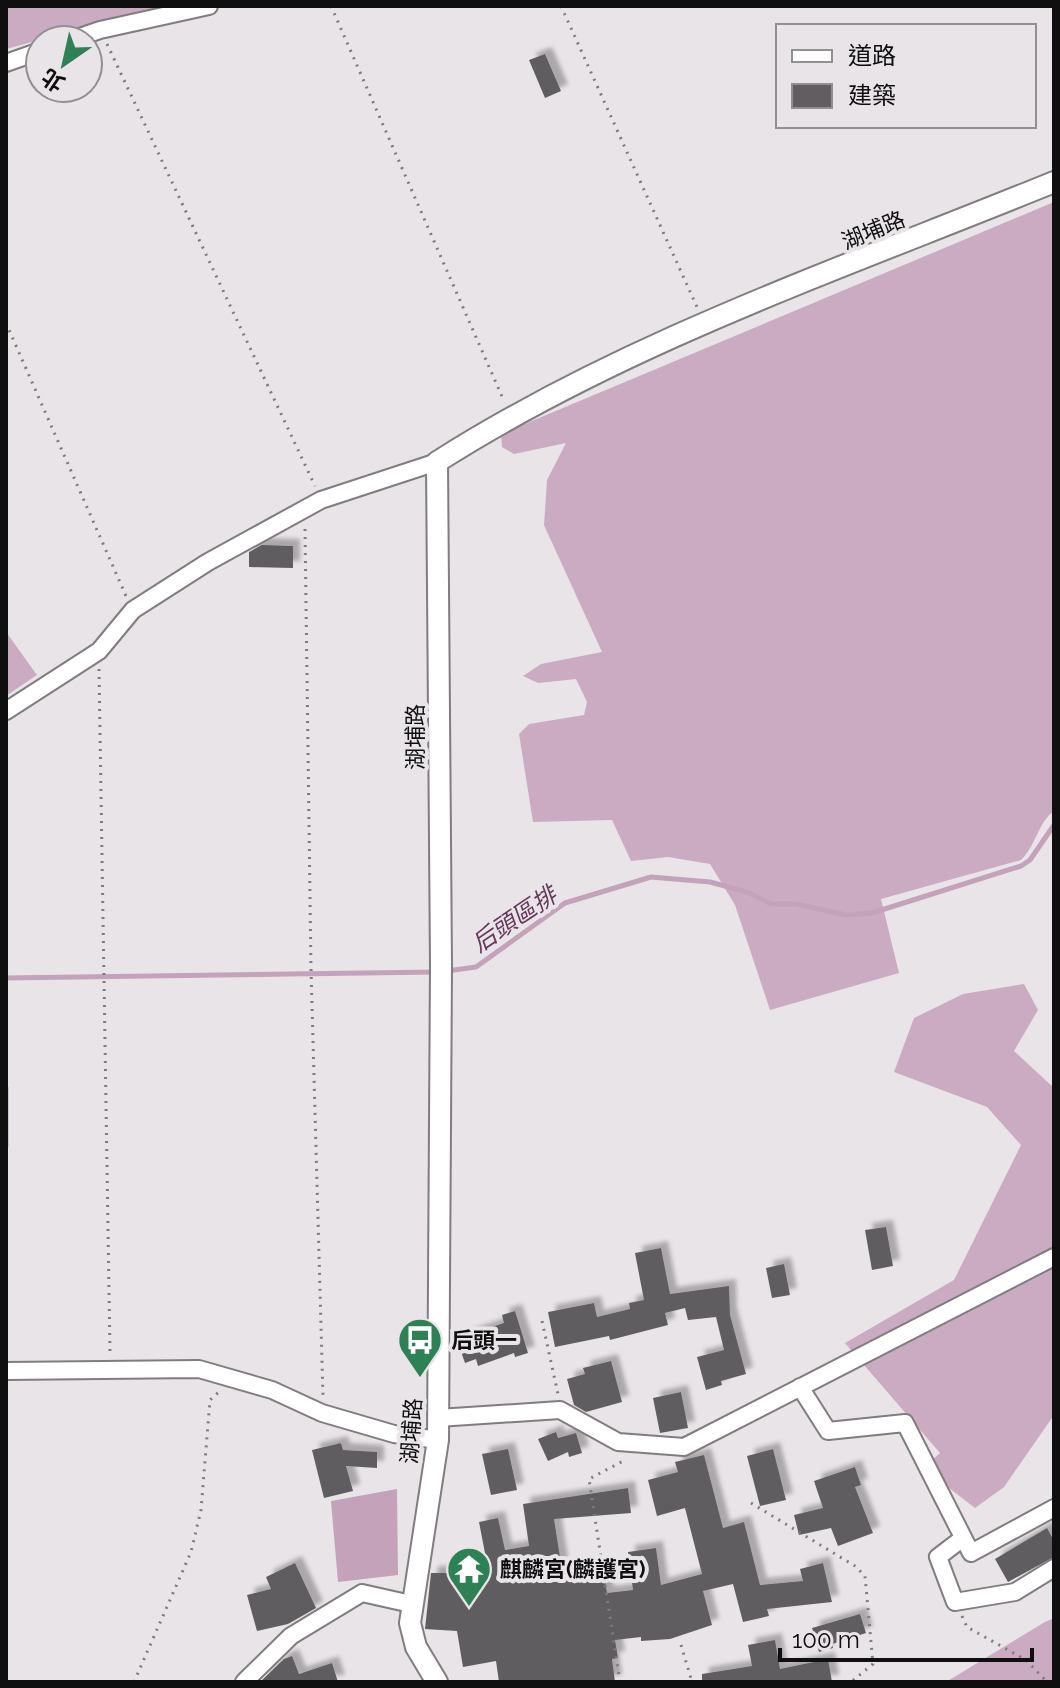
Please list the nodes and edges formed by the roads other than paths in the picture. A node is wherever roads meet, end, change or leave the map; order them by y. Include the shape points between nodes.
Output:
1 (209, 6) edge
2 (104, 29) edge
3 (1054, 182) edge
4 (437, 462) junction
5 (6, 711) edge
6 (1054, 1257) edge
7 (6, 1371) edge
8 (800, 1387) junction
9 (438, 1418) junction
10 (438, 1440) junction
11 (1054, 1508) edge
12 (963, 1538) junction
13 (1054, 1568) edge
14 (411, 1604) junction
15 (244, 1682) edge
16 (437, 1682) edge

1 - 2 street
3 - 4 main road, 湖埔路 via 705,325 511,415
4 - 5 street via 321,500 208,562 133,610 99,651
4 - 9 main road, 湖埔路
6 - 8 street
7 - 10 street via 199,1369 272,1390 322,1413 394,1434
8 - 9 street via 684,1447 618,1442 560,1410
8 - 12 street via 828,1431 905,1423
9 - 10 main road, 湖埔路
10 - 14 main road, 湖埔路
11 - 12 street via 971,1553
12 - 13 street via 938,1557 955,1602 1015,1592
14 - 15 street via 362,1593 291,1636
14 - 16 main road, 湖埔路 via 416,1647

